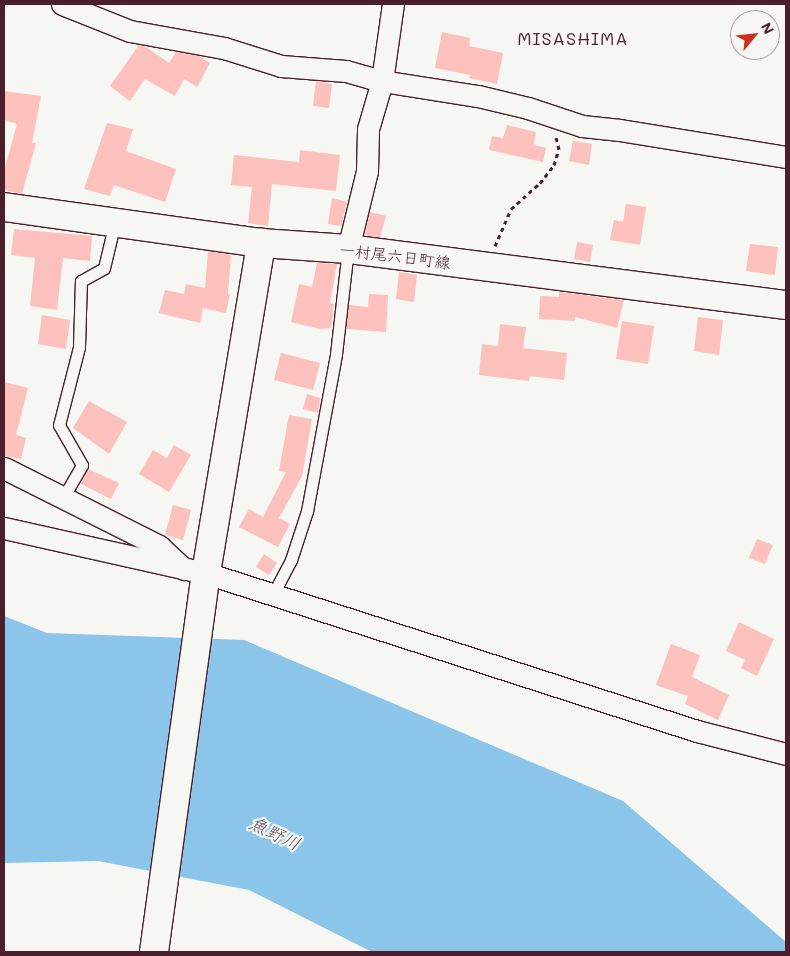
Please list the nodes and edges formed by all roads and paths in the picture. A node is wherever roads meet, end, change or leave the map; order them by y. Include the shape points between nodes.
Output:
1 (62, 4) edge
2 (394, 4) edge
3 (382, 81) junction
4 (550, 117) junction
5 (786, 157) edge
6 (4, 207) edge
7 (115, 222) junction
8 (261, 243) junction
9 (348, 249) junction
10 (486, 267) junction
11 (786, 305) edge
12 (4, 468) edge
13 (63, 498) junction
14 (4, 528) edge
15 (196, 572) junction
16 (272, 596) junction
17 (786, 754) edge
18 (154, 952) edge

1 - 3 street via 130,30 224,48 281,66 346,71
2 - 3 street
3 - 4 street via 478,96
3 - 9 street via 368,129 367,171
4 - 5 street via 582,126
4 - 10 path via 559,149 554,165 511,210
6 - 7 main road, 一村尾六日町線
7 - 8 main road, 一村尾六日町線
7 - 13 lane via 104,268 81,281 79,347 58,425 82,465
8 - 9 main road, 一村尾六日町線
8 - 15 main road
9 - 10 main road, 一村尾六日町線
9 - 16 lane via 336,354 307,511 291,560
10 - 11 main road, 一村尾六日町線
12 - 13 street
13 - 15 street via 159,546
14 - 15 street
15 - 16 street
15 - 18 main road
16 - 17 street via 697,731

